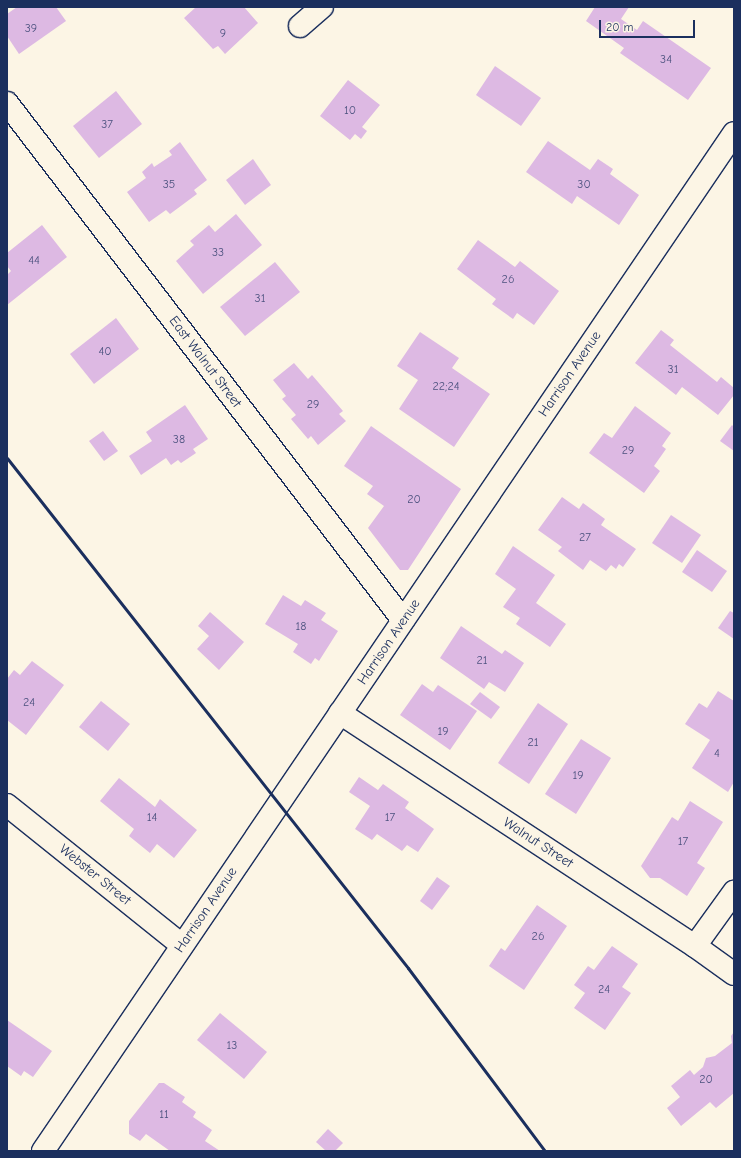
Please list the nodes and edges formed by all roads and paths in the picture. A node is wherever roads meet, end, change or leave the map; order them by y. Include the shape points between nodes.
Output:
1 (322, 7) edge
2 (300, 26) dead end
3 (7, 104) edge
4 (734, 133) edge
5 (403, 620) junction
6 (340, 713) junction
7 (7, 805) edge
8 (734, 892) edge
9 (182, 945) junction
10 (695, 946) junction
11 (734, 974) edge
12 (43, 1151) edge

1 - 2 street
3 - 5 street, East Walnut Street
4 - 5 street, Harrison Avenue
5 - 6 street, Harrison Avenue
6 - 9 street, Harrison Avenue
6 - 10 street, Walnut Street
7 - 9 street, Webster Street
8 - 10 street
9 - 12 street, Harrison Avenue
10 - 11 street, Walnut Street

